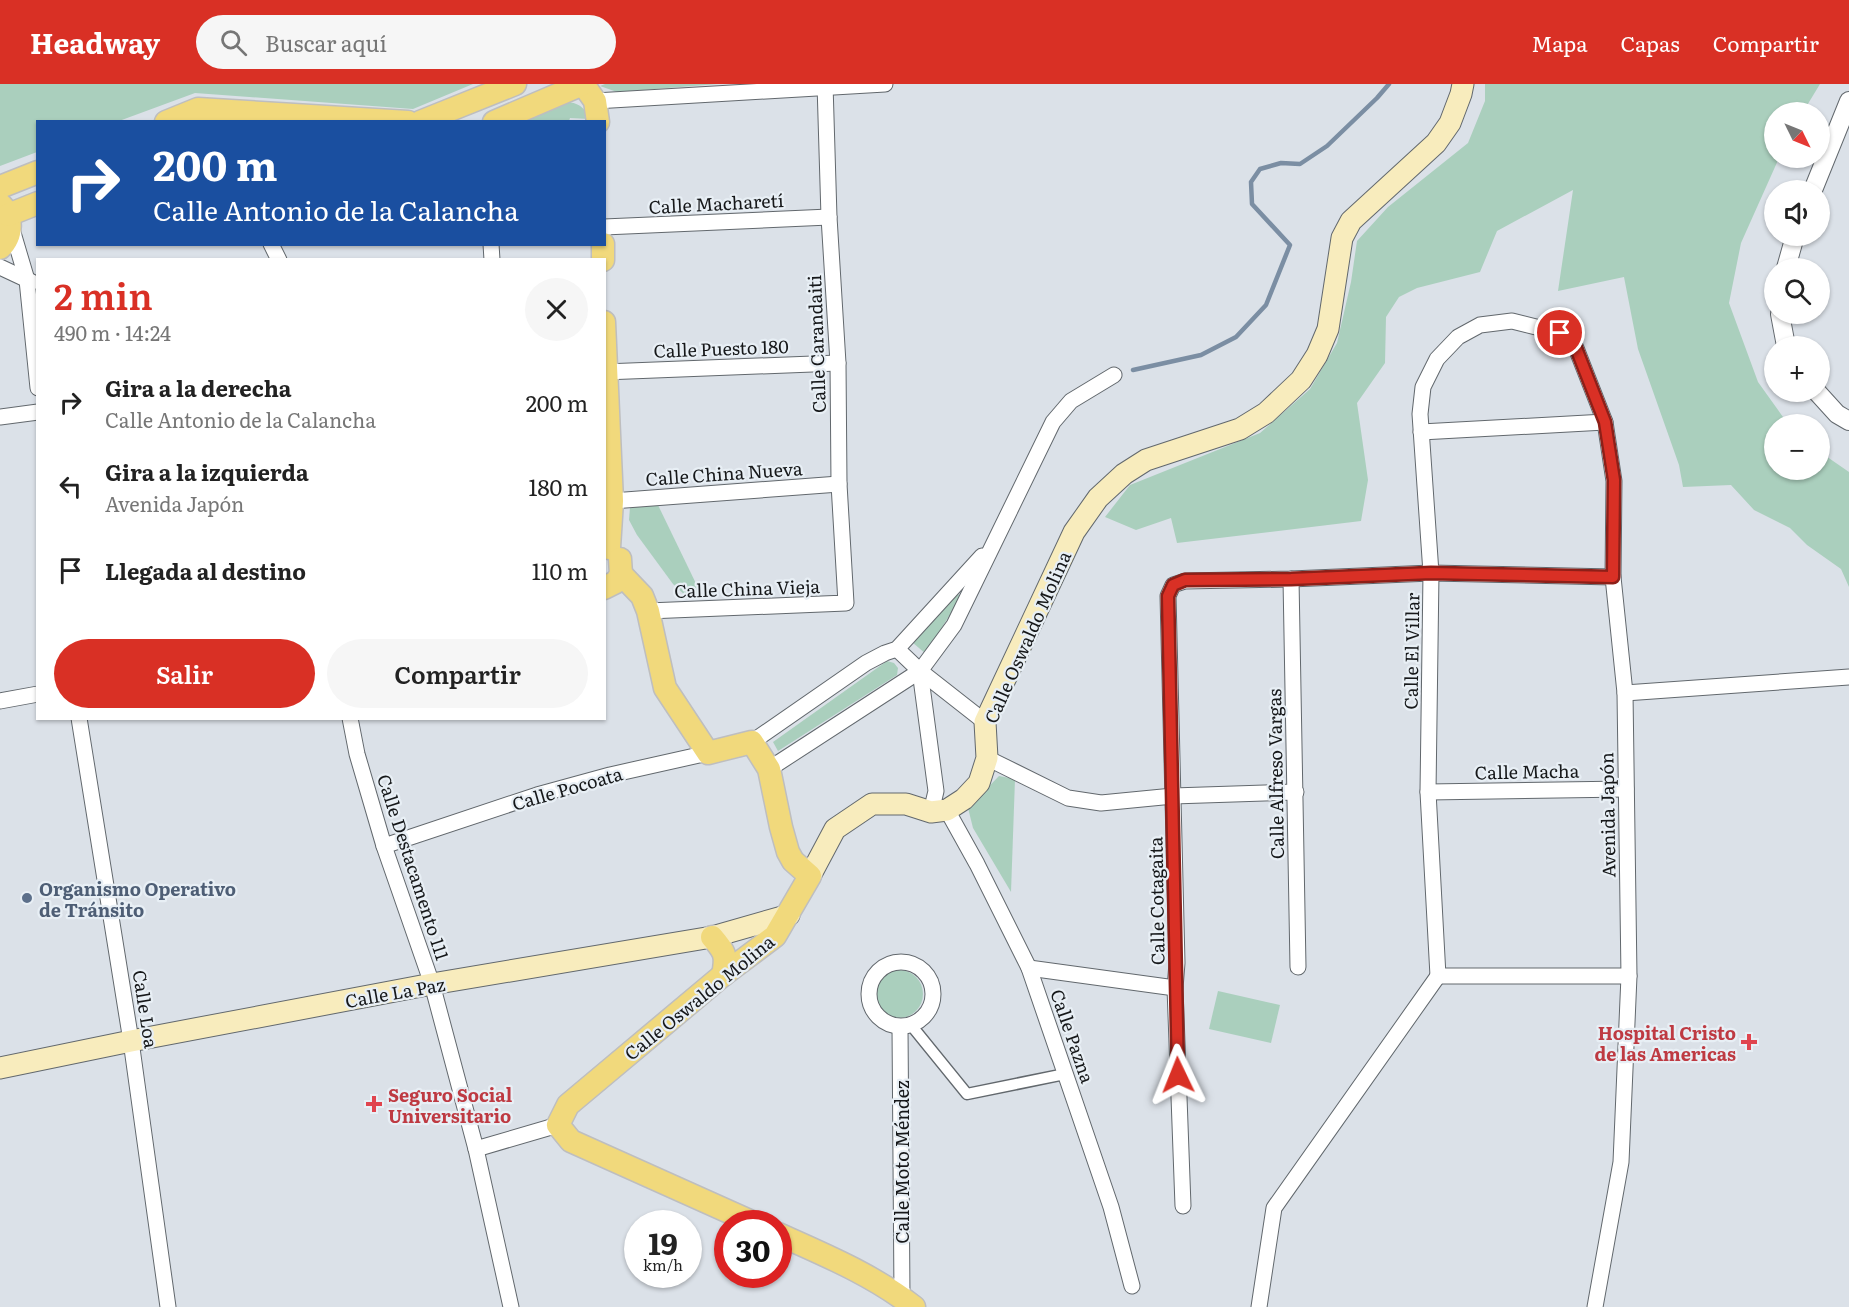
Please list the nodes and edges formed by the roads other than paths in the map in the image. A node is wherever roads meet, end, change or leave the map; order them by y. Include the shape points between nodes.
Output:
1 (515, 84) edge
2 (885, 84) edge
3 (1463, 84) edge
4 (825, 86) edge
5 (589, 95) edge
6 (1849, 101) edge
7 (171, 120) edge
8 (376, 120) edge
9 (425, 120) edge
10 (501, 120) edge
11 (36, 173) edge
12 (1817, 180) edge
13 (0, 187) edge
14 (36, 204) edge
15 (6, 214) edge
16 (829, 217) junction
17 (606, 227) edge
18 (0, 248) edge
19 (0, 267) edge
20 (32, 282) edge
21 (1560, 333) joint
22 (36, 353) edge
23 (838, 363) junction
24 (606, 372) edge
25 (1114, 375) dead end
26 (606, 390) edge
27 (1826, 402) edge
28 (36, 412) edge
29 (0, 417) edge
30 (1605, 422) junction
31 (1849, 422) edge
32 (1421, 432) junction
33 (839, 484) junction
34 (612, 501) junction
35 (994, 543) junction
36 (607, 548) edge
37 (1431, 573) junction
38 (1613, 577) junction
39 (1291, 579) junction
40 (613, 581) edge
41 (846, 603) joint
42 (648, 611) junction
43 (897, 649) junction
44 (920, 671) junction
45 (1849, 677) edge
46 (1625, 693) junction
47 (36, 694) edge
48 (0, 701) edge
49 (79, 720) edge
50 (350, 720) edge
51 (985, 722) junction
52 (752, 742) junction
53 (708, 753) junction
54 (987, 758) junction
55 (769, 769) junction
56 (1626, 789) junction
57 (1296, 792) junction
58 (1428, 792) junction
59 (1173, 796) junction
60 (939, 811) junction
61 (384, 846) junction
62 (810, 876) junction
63 (789, 915) junction
64 (712, 937) junction
65 (1298, 967) dead end
66 (1029, 968) junction
67 (723, 975) junction
68 (1438, 976) junction
69 (1629, 976) junction
70 (432, 984) junction
71 (1176, 988) junction
72 (905, 1026) junction
73 (131, 1041) junction
74 (0, 1068) edge
75 (1065, 1074) junction
76 (558, 1125) junction
77 (476, 1149) junction
78 (1183, 1206) dead end
79 (725, 1210) edge
80 (792, 1240) edge
81 (1132, 1287) dead end
82 (906, 1304) edge
83 (168, 1307) edge
84 (511, 1307) edge
85 (1259, 1307) edge
86 (1595, 1307) edge

1 - 9 main road
2 - 4 street
3 - 51 main road, Calle Oswaldo Molina via 1450,123 1436,143 1351,221 1342,238 1328,328 1301,380 1266,413 1240,429 1146,460 1098,498 1074,532
4 - 5 street
4 - 16 street, Calle Carandaiti
5 - 10 main road
6 - 12 street
7 - 8 main road via 198,109
11 - 13 main road
14 - 15 main road
15 - 18 main road via 9,235
15 - 20 street
16 - 17 street, Calle Macharetí
16 - 23 street, Calle Carandaiti
19 - 20 street
20 - 22 street
21 - 30 street, Avenida Japón via 1576,348
21 - 32 street, Calle El Villar via 1512,321 1480,325 1458,338 1437,359 1423,387
23 - 24 street, Calle Puesto 180
23 - 33 street, Calle Carandaiti
25 - 35 street via 1071,401 1053,422
26 - 34 main road
27 - 31 street
28 - 29 street
30 - 32 street
30 - 38 street, Avenida Japón via 1614,480
32 - 37 street, Calle El Villar
33 - 34 street, Calle China Nueva
33 - 41 street, Calle Carandaiti
34 - 36 main road
35 - 43 street
35 - 44 street via 954,625
36 - 40 main road via 621,563
37 - 38 street
37 - 39 street
37 - 58 street, Calle El Villar
38 - 46 street, Avenida Japón
39 - 57 street, Calle Alfreso Vargas
39 - 59 street, Calle Cotagaita via 1185,580 1173,585 1168,596
40 - 42 main road via 642,596
41 - 42 street, Calle China Vieja
42 - 53 main road via 665,688
43 - 44 street
43 - 52 street via 866,663
44 - 51 street
44 - 55 street
44 - 60 street
45 - 46 street
46 - 56 street, Avenida Japón
47 - 48 street
49 - 73 street, Calle Loa
50 - 61 street, Calle Destacamento 111
51 - 54 main road, Calle Oswaldo Molina
52 - 53 main road, Calle Pocoata
52 - 55 main road
53 - 61 street, Calle Pocoata via 537,795
54 - 59 street via 1068,798 1101,803
54 - 60 main road, Calle Oswaldo Molina via 979,783 964,799
55 - 62 main road via 788,852
56 - 58 street, Calle Macha
56 - 69 street, Avenida Japón
57 - 59 street
57 - 65 street, Calle Alfreso Vargas
58 - 68 street, Calle El Villar
59 - 71 street, Calle Cotagaita
60 - 62 main road, Calle Oswaldo Molina via 906,804 872,804 835,829
60 - 66 street, Calle Pazna via 977,864
61 - 70 street, Calle Destacamento 111
62 - 63 main road, Calle Oswaldo Molina
63 - 64 main road, Calle La Paz
63 - 67 main road, Calle Oswaldo Molina via 775,936
64 - 67 main road via 725,954
64 - 70 main road, Calle La Paz
66 - 71 street
66 - 75 street, Calle Pazna
67 - 76 main road, Calle Oswaldo Molina via 568,1105
68 - 69 street
68 - 85 street via 1274,1208
69 - 86 street, Avenida Japón via 1620,1162
70 - 73 main road, Calle La Paz
70 - 77 street, Calle Destacamento 111
71 - 78 street, Calle Cotagaita
72 - 72 street via 921,1020 933,1002 930,981 924,972 905,962 884,967 876,974 869,992 870,1003 881,1020
72 - 75 street via 967,1094
72 - 82 street, Calle Moto Méndez
73 - 74 main road, Calle La Paz
73 - 83 street, Calle Loa
75 - 81 street, Calle Pazna via 1111,1207
76 - 77 street
76 - 79 main road via 572,1141
77 - 84 street, Calle Destacamento 111
80 - 82 main road via 855,1269

